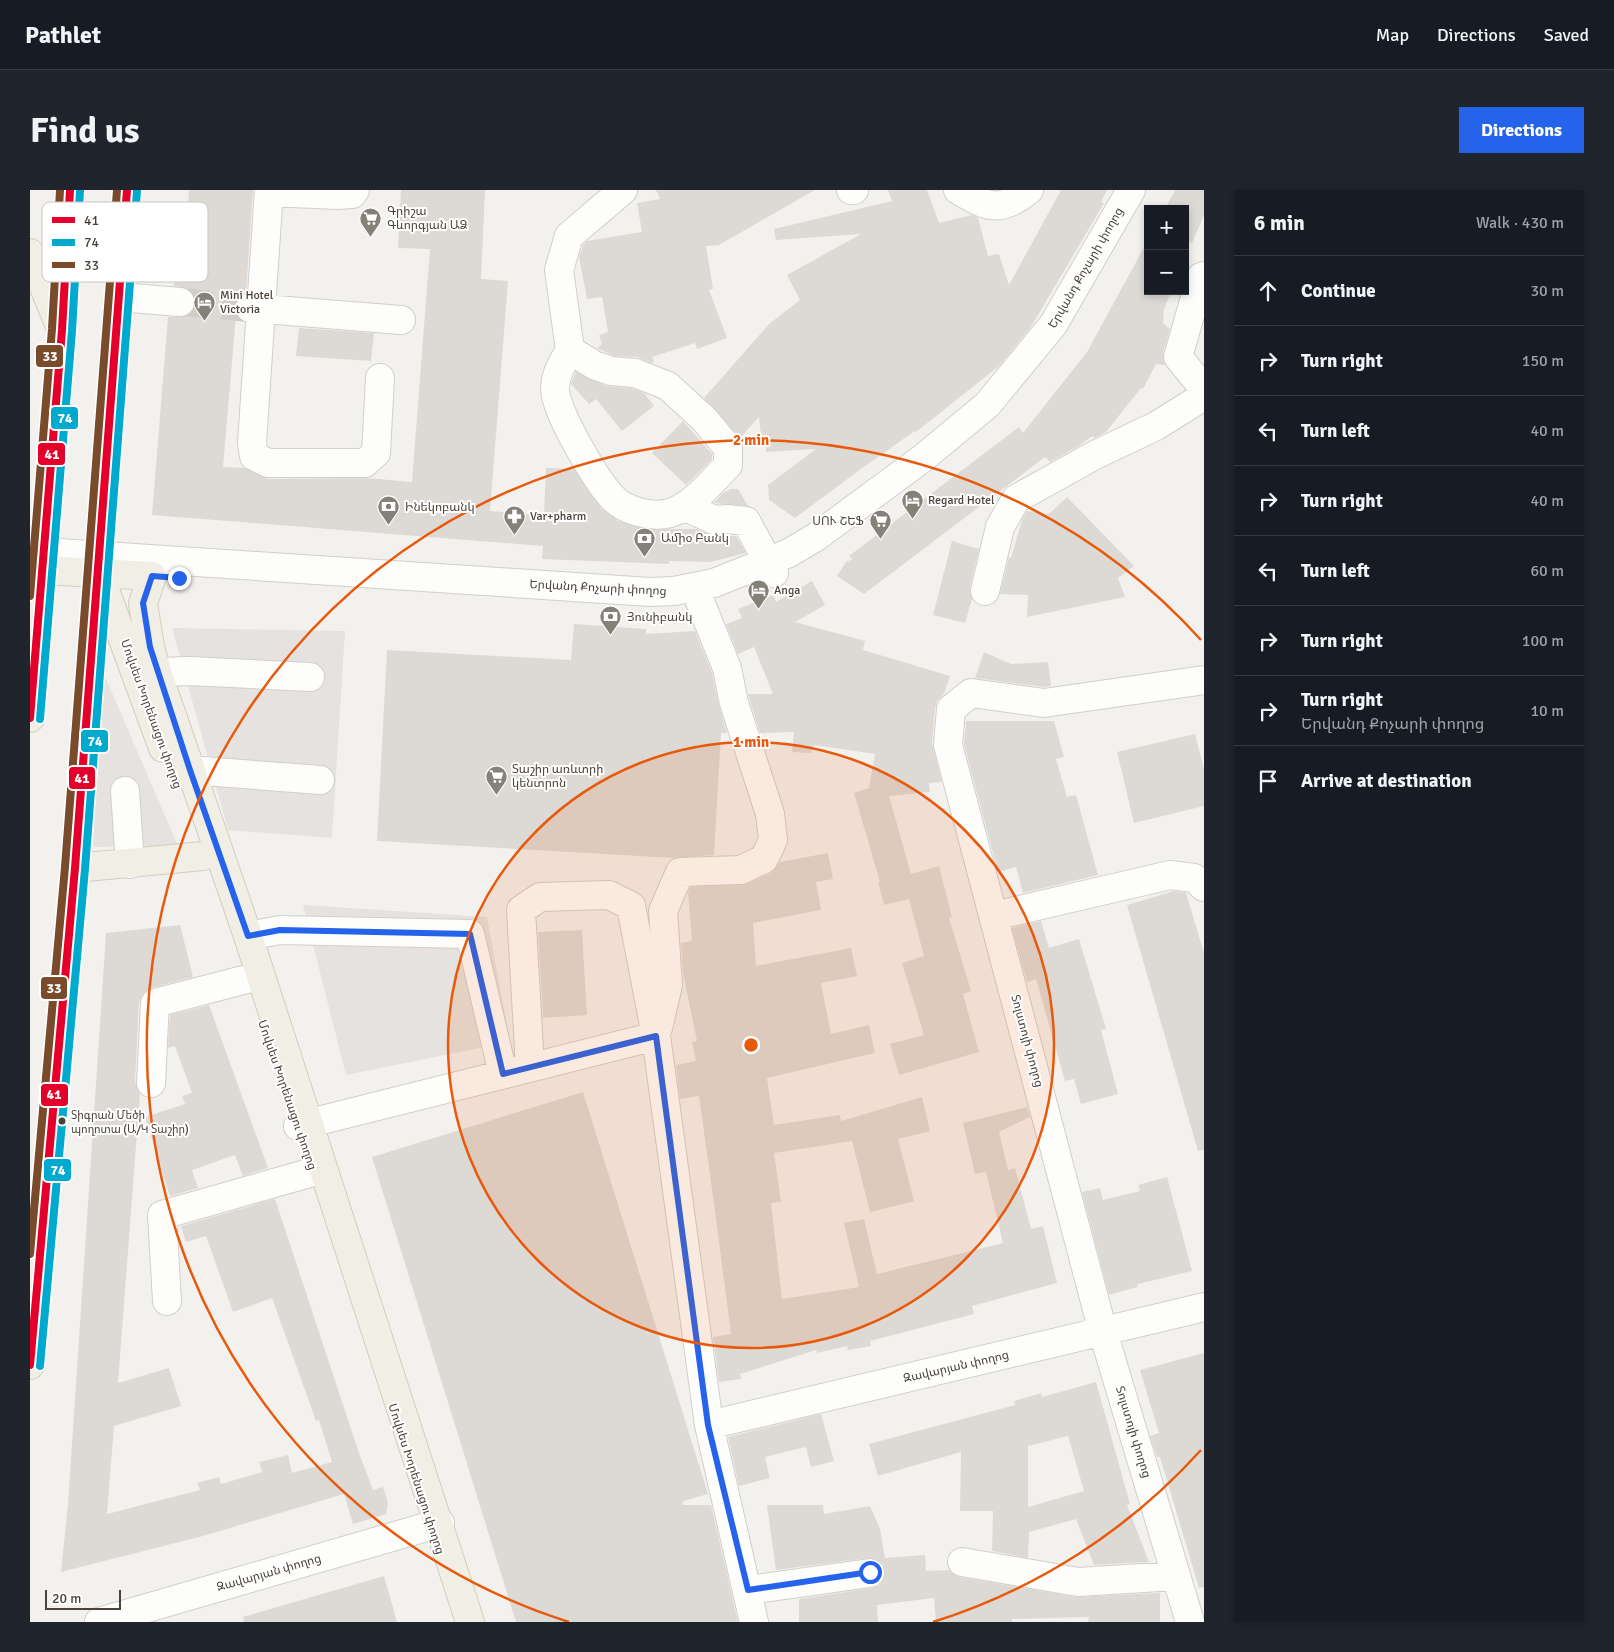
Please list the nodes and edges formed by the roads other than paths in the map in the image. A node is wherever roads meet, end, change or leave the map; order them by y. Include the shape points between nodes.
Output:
1 (355, 190) edge
2 (623, 190) edge
3 (958, 190) edge
4 (1028, 190) edge
5 (1131, 190) edge
6 (1144, 190) edge
7 (269, 191) edge
8 (30, 253) edge
9 (1204, 276) edge
10 (42, 282) edge
11 (42, 282) edge
12 (65, 282) edge
13 (120, 282) edge
14 (119, 297) junction
15 (180, 302) tunnel mouth
16 (256, 308) junction
17 (401, 320) dead end
18 (62, 330) junction
19 (570, 350) junction
20 (380, 378) dead end
21 (1204, 389) edge
22 (1204, 396) edge
23 (684, 506) junction
24 (43, 561) junction
25 (99, 565) junction
26 (771, 568) junction
27 (152, 576) junction
28 (985, 591) dead end
29 (699, 599) junction
30 (157, 672) junction
31 (310, 677) dead end
32 (1204, 680) edge
33 (30, 718) edge
34 (190, 770) junction
35 (320, 780) dead end
36 (125, 791) dead end
37 (203, 856) junction
38 (130, 864) junction
39 (75, 868) junction
40 (1204, 887) edge
41 (994, 916) junction
42 (248, 936) junction
43 (247, 979) junction
44 (656, 1036) junction
45 (530, 1067) junction
46 (503, 1074) junction
47 (151, 1083) dead end
48 (304, 1124) junction
49 (314, 1172) junction
50 (167, 1301) dead end
51 (1204, 1306) edge
52 (1104, 1332) junction
53 (30, 1365) edge
54 (708, 1425) junction
55 (436, 1525) junction
56 (962, 1562) dead end
57 (870, 1572) dead end
58 (1176, 1576) junction
59 (748, 1590) junction
60 (136, 1617) edge
61 (99, 1622) edge
62 (462, 1622) edge
63 (470, 1622) edge
64 (754, 1622) edge
65 (1190, 1622) edge

1 - 7 street via 352,194 338,195
2 - 19 street via 569,236 559,270
3 - 4 street via 989,206 1006,205
5 - 26 street, Երվանդ Քոչարի փողոց via 1053,326 988,405 923,458
6 - 26 street, Երվանդ Քոչարի փողոց via 1061,332 994,411 836,536
7 - 16 street
8 - 10 main road
9 - 21 street via 1201,277 1178,358
11 - 18 main road
12 - 18 main road
13 - 14 main road
14 - 15 street
14 - 25 main road
16 - 17 street
16 - 20 street via 254,456 268,463 364,464 376,453
18 - 24 main road
19 - 23 street via 559,368 555,390 568,426 588,465 614,500 642,514 669,513
19 - 23 street via 611,371 635,373 668,386 705,420 728,448 728,465
22 - 28 street via 1156,426 1016,499 1000,527
23 - 26 street via 714,520 746,521
24 - 25 street, Երվանդ Քոչարի փողոց
24 - 33 main road
25 - 26 street, Երվանդ Քոչարի փողոց via 650,592 714,584
25 - 27 main road, Երվանդ Քոչարի փողոց
25 - 37 main road, Մովսես Խորենացու փողոց
25 - 39 main road
26 - 29 street, Երվանդ Քոչարի փողոց via 728,592
27 - 29 street, Երվանդ Քոչարի փողոց via 654,604
27 - 30 main road, Մովսես Խորենացու փողոց via 143,603
29 - 44 street via 727,668 734,703 770,814 772,840 764,859 741,870 680,872 663,911 668,985
30 - 31 street
30 - 34 main road, Մովսես Խորենացու փողոց
32 - 41 street, Տոլստոյի փողոց via 1044,703 971,693 951,710 948,745
34 - 35 street
34 - 42 main road, Մովսես Խորենացու փողոց
36 - 38 street
37 - 38 main road
37 - 43 main road, Մովսես Խորենացու փողոց
38 - 39 main road
39 - 53 main road
40 - 41 street via 1194,878 1170,875
41 - 52 street, Տոլստոյի փողոց
42 - 46 street via 280,930 470,934
42 - 48 main road, Մովսես Խորենացու փողոց
43 - 47 street via 155,1003
43 - 48 main road, Մովսես Խորենացու փողոց
44 - 45 street
44 - 45 street via 630,906 609,895 540,897 522,910
44 - 54 street
45 - 46 street
46 - 48 street
48 - 49 main road, Մովսես Խորենացու փողոց
48 - 55 main road, Մովսես Խորենացու փողոց
49 - 50 street via 162,1215
49 - 55 main road, Մովսես Խորենացու փողոց
51 - 52 street, Զավարյան փողոց
52 - 54 street, Զավարյան փողոց
52 - 58 street, Տոլստոյի փողոց
54 - 59 street
55 - 60 street, Զավարյան փողոց
55 - 62 main road, Մովսես Խորենացու փողոց
55 - 63 main road, Մովսես Խորենացու փողոց
56 - 58 street via 1078,1582
57 - 59 street
58 - 65 street, Տոլստոյի փողոց
59 - 64 street
60 - 61 street, Զավարյան փողոց

